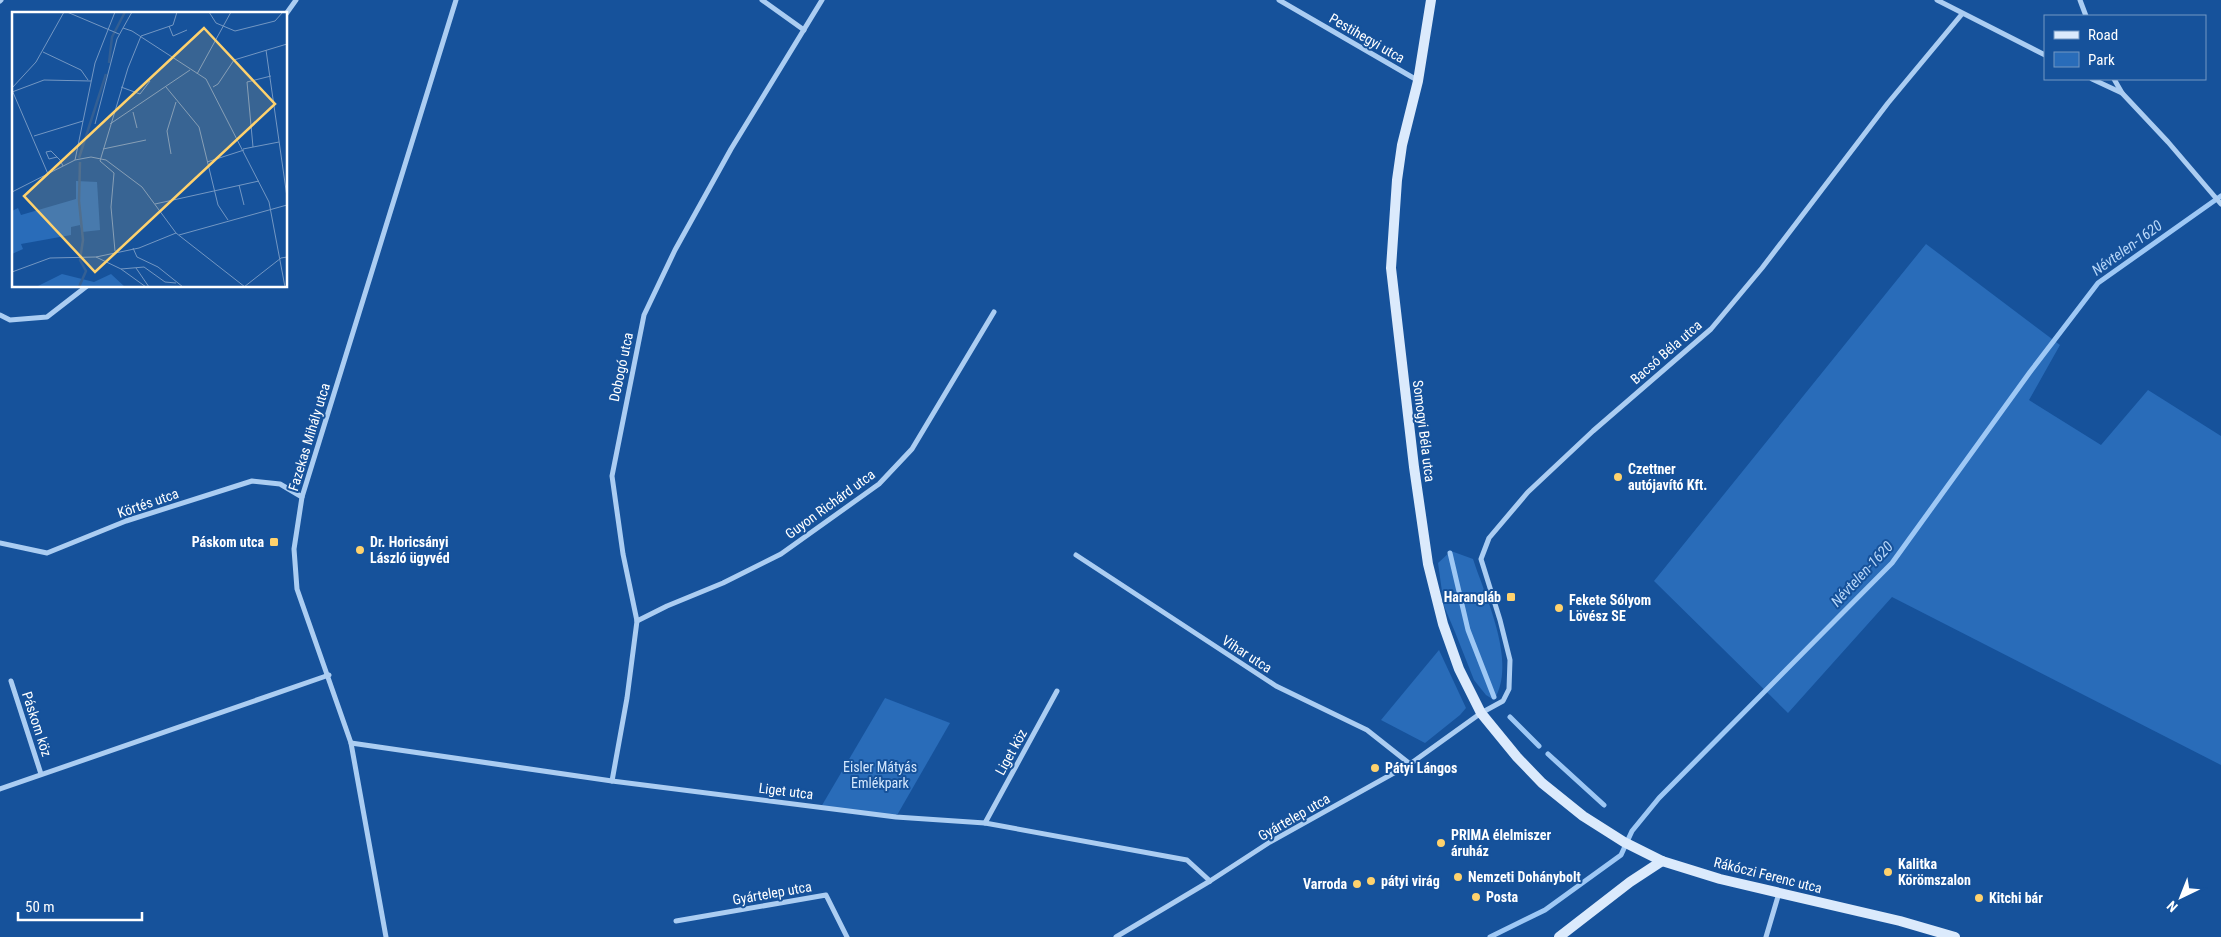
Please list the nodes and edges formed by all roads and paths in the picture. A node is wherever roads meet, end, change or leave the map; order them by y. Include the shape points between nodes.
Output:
1 (296, 0) edge
2 (456, 0) edge
3 (762, 0) edge
4 (822, 0) edge
5 (1279, 0) edge
6 (1431, 0) edge
7 (1937, 0) edge
8 (2080, 0) edge
9 (287, 12) edge
10 (1962, 14) junction
11 (2086, 15) edge
12 (804, 30) junction
13 (2044, 55) edge
14 (2094, 80) edge
15 (2115, 80) edge
16 (1418, 81) junction
17 (2122, 94) junction
18 (2221, 204) edge
19 (84, 288) edge
20 (994, 312) dead end
21 (0, 315) edge
22 (302, 497) junction
23 (0, 544) edge
24 (1076, 555) dead end
25 (637, 621) junction
26 (328, 674) junction
27 (11, 681) dead end
28 (1057, 691) dead end
29 (1481, 713) junction
30 (351, 743) junction
31 (1410, 764) junction
32 (41, 774) junction
33 (612, 781) junction
34 (0, 789) edge
35 (1583, 816) joint
36 (985, 824) junction
37 (1662, 861) junction
38 (1210, 881) junction
39 (1779, 892) junction
40 (676, 921) dead end
41 (1924, 932) edge
42 (386, 937) edge
43 (847, 937) edge
44 (1116, 937) edge
45 (1559, 937) edge
46 (1766, 937) edge
47 (1955, 937) edge

1 - 9 street
2 - 22 street, Fazekas Mihály utca
3 - 12 street
4 - 12 street, Dobogó utca
5 - 16 street, Pestihegyi utca
6 - 16 main road, Somogyi Béla utca
7 - 10 street
8 - 11 street
10 - 13 street
10 - 29 street, Bacsó Béla utca via 1882,110 1762,268 1711,328 1528,492 1488,538 1481,559 1510,660 1509,689 1502,701
12 - 25 street, Dobogó utca via 731,149 644,315 612,476
14 - 17 street
15 - 17 street
16 - 29 main road, Somogyi Béla utca via 1402,145 1391,268 1428,564 1443,624 1459,668
17 - 18 street
19 - 21 street via 47,317 10,320
20 - 25 street, Guyon Richárd utca via 912,449 879,484 781,554
22 - 23 street, Körtés utca via 280,484 252,481 126,522 48,553
22 - 26 street, Fazekas Mihály utca via 294,549 297,589
24 - 31 street, Vihar utca via 1276,686 1367,730
25 - 33 street, Dobogó utca
26 - 30 street, Fazekas Mihály utca
26 - 32 street
27 - 32 street, Páskom köz
28 - 36 street, Liget köz
29 - 31 street, Gyártelep utca
29 - 35 main road, Somogyi Béla utca via 1542,783
30 - 33 street, Liget utca
30 - 42 street, Fazekas Mihály utca
31 - 38 street, Gyártelep utca via 1270,842
32 - 34 street
33 - 36 street, Liget utca via 896,817
35 - 37 main road, Rákóczi Ferenc utca
36 - 38 street, Liget utca via 1187,860
37 - 39 main road, Rákóczi Ferenc utca
37 - 45 main road
38 - 44 street, Gyártelep utca
39 - 41 main road, Rákóczi Ferenc utca
39 - 46 street
40 - 43 street, Gyártelep utca via 826,895
41 - 47 main road, Rákóczi Ferenc utca

